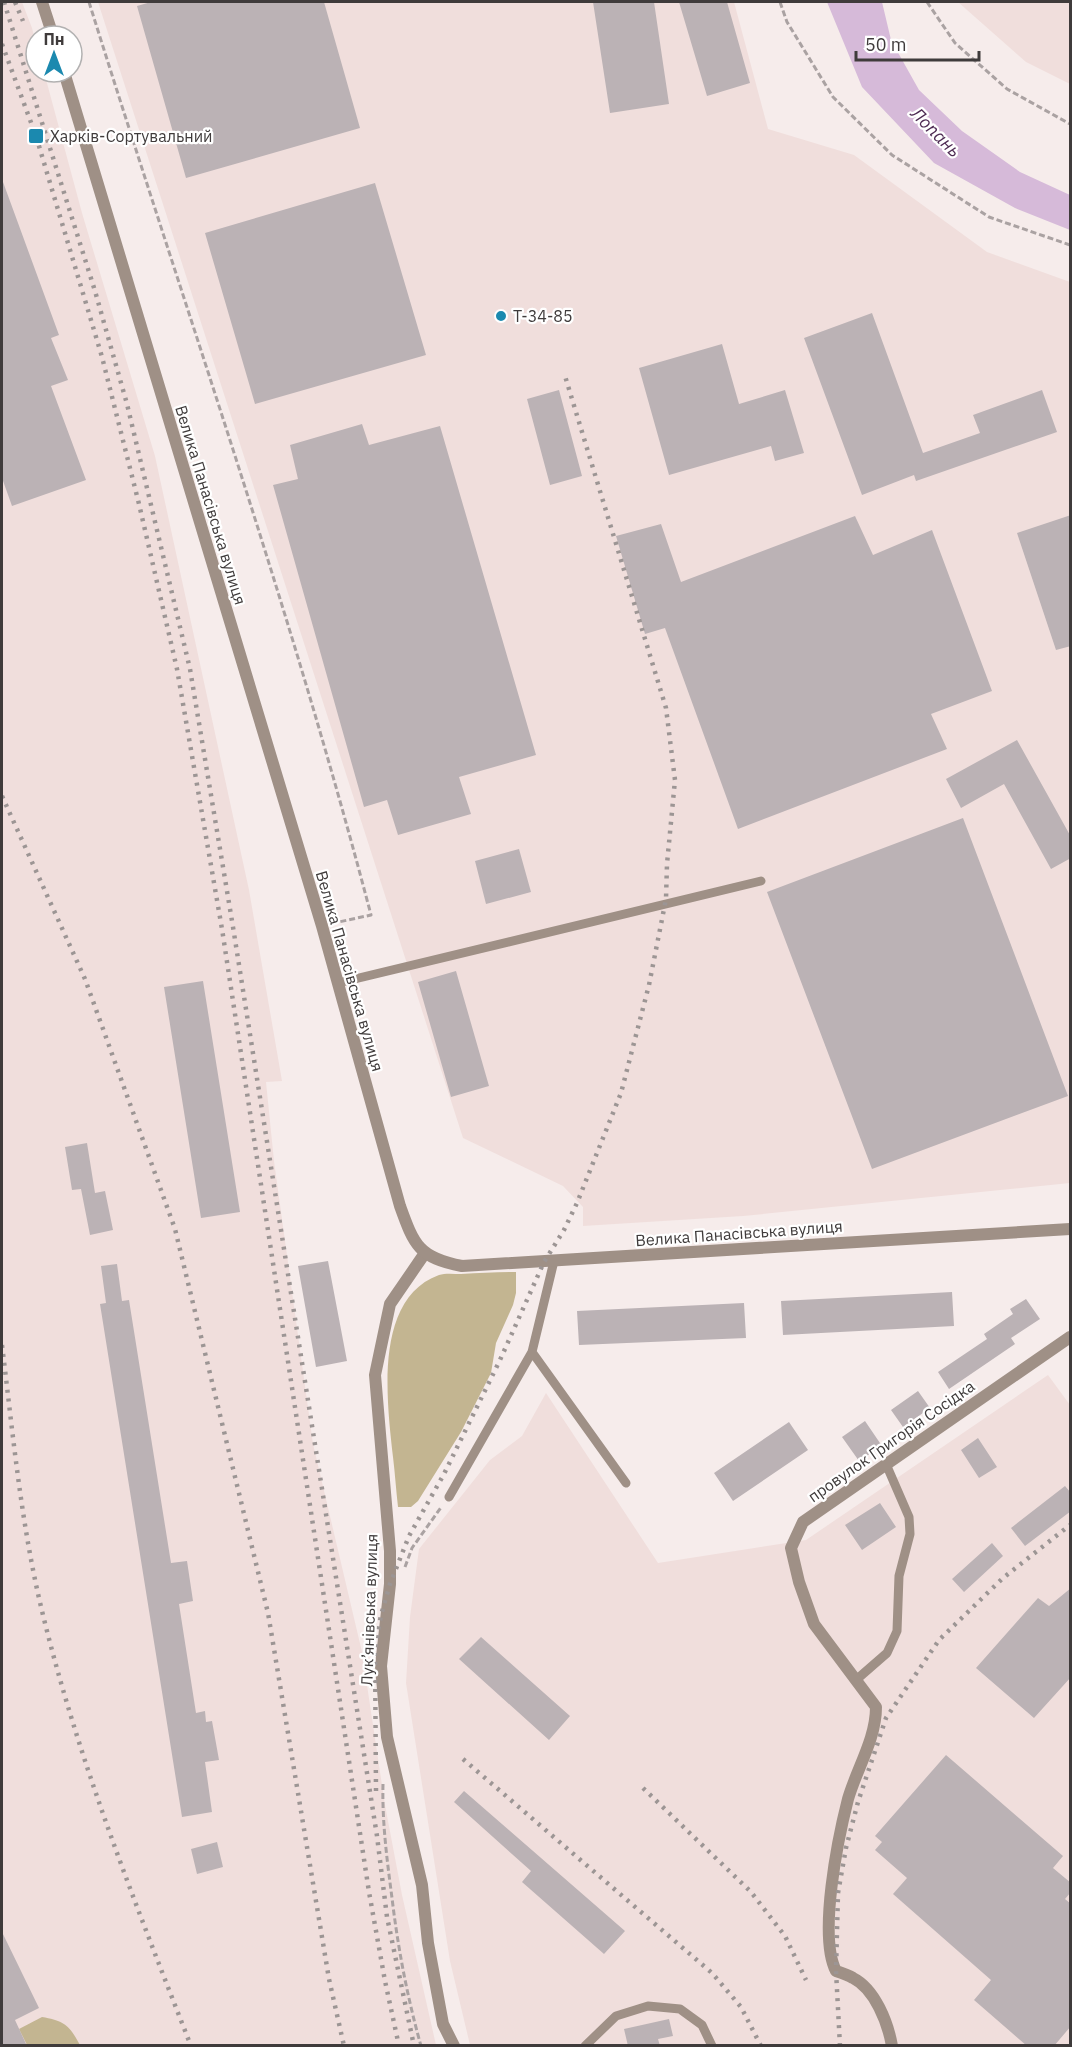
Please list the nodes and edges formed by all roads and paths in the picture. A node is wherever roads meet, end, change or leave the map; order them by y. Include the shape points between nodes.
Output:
1 (42, 2) edge
2 (89, 2) edge
3 (780, 2) edge
4 (927, 2) edge
5 (49, 24) edge
6 (68, 84) edge
7 (1071, 124) edge
8 (1071, 245) edge
9 (761, 881) dead end
10 (332, 924) dead end
11 (338, 983) junction
12 (1071, 1229) edge
13 (425, 1253) junction
14 (554, 1262) junction
15 (1071, 1337) edge
16 (532, 1352) junction
17 (886, 1464) junction
18 (626, 1484) dead end
19 (449, 1497) joint
20 (404, 1569) dead end
21 (856, 1680) junction
22 (383, 1782) dead end
23 (422, 2046) edge
24 (454, 2046) edge
25 (585, 2046) edge
26 (712, 2046) edge
27 (892, 2046) edge

1 - 5 street
2 - 10 path via 298,654 341,801 371,915
3 - 8 path via 787,22 833,98 892,155 989,217
4 - 7 path via 955,43 1007,89
6 - 11 street, Велика Панасівська вулиця
9 - 11 lane
11 - 13 street, Велика Панасівська вулиця via 400,1206 411,1237
12 - 14 street, Велика Панасівська вулиця
13 - 14 street, Велика Панасівська вулиця via 462,1266
13 - 24 street, Лук’янівська вулиця via 390,1304 375,1375 390,1551 381,1666 387,1737 422,1885 443,2024
14 - 16 lane
15 - 17 street, провулок Григорія Сосідка
16 - 18 lane
16 - 19 lane
17 - 21 lane via 909,1517 910,1534 899,1576 897,1630 887,1653
17 - 21 street, провулок Григорія Сосідка via 802,1522 791,1548 814,1624
19 - 20 path via 412,1548
21 - 27 street, провулок Григорія Сосідка via 876,1707 876,1721 849,1798 832,1878 831,1961 836,1971 856,1979 876,2001
22 - 23 path via 384,1840 396,1935 409,2004
25 - 26 lane via 616,2016 648,2006 680,2009 702,2025

